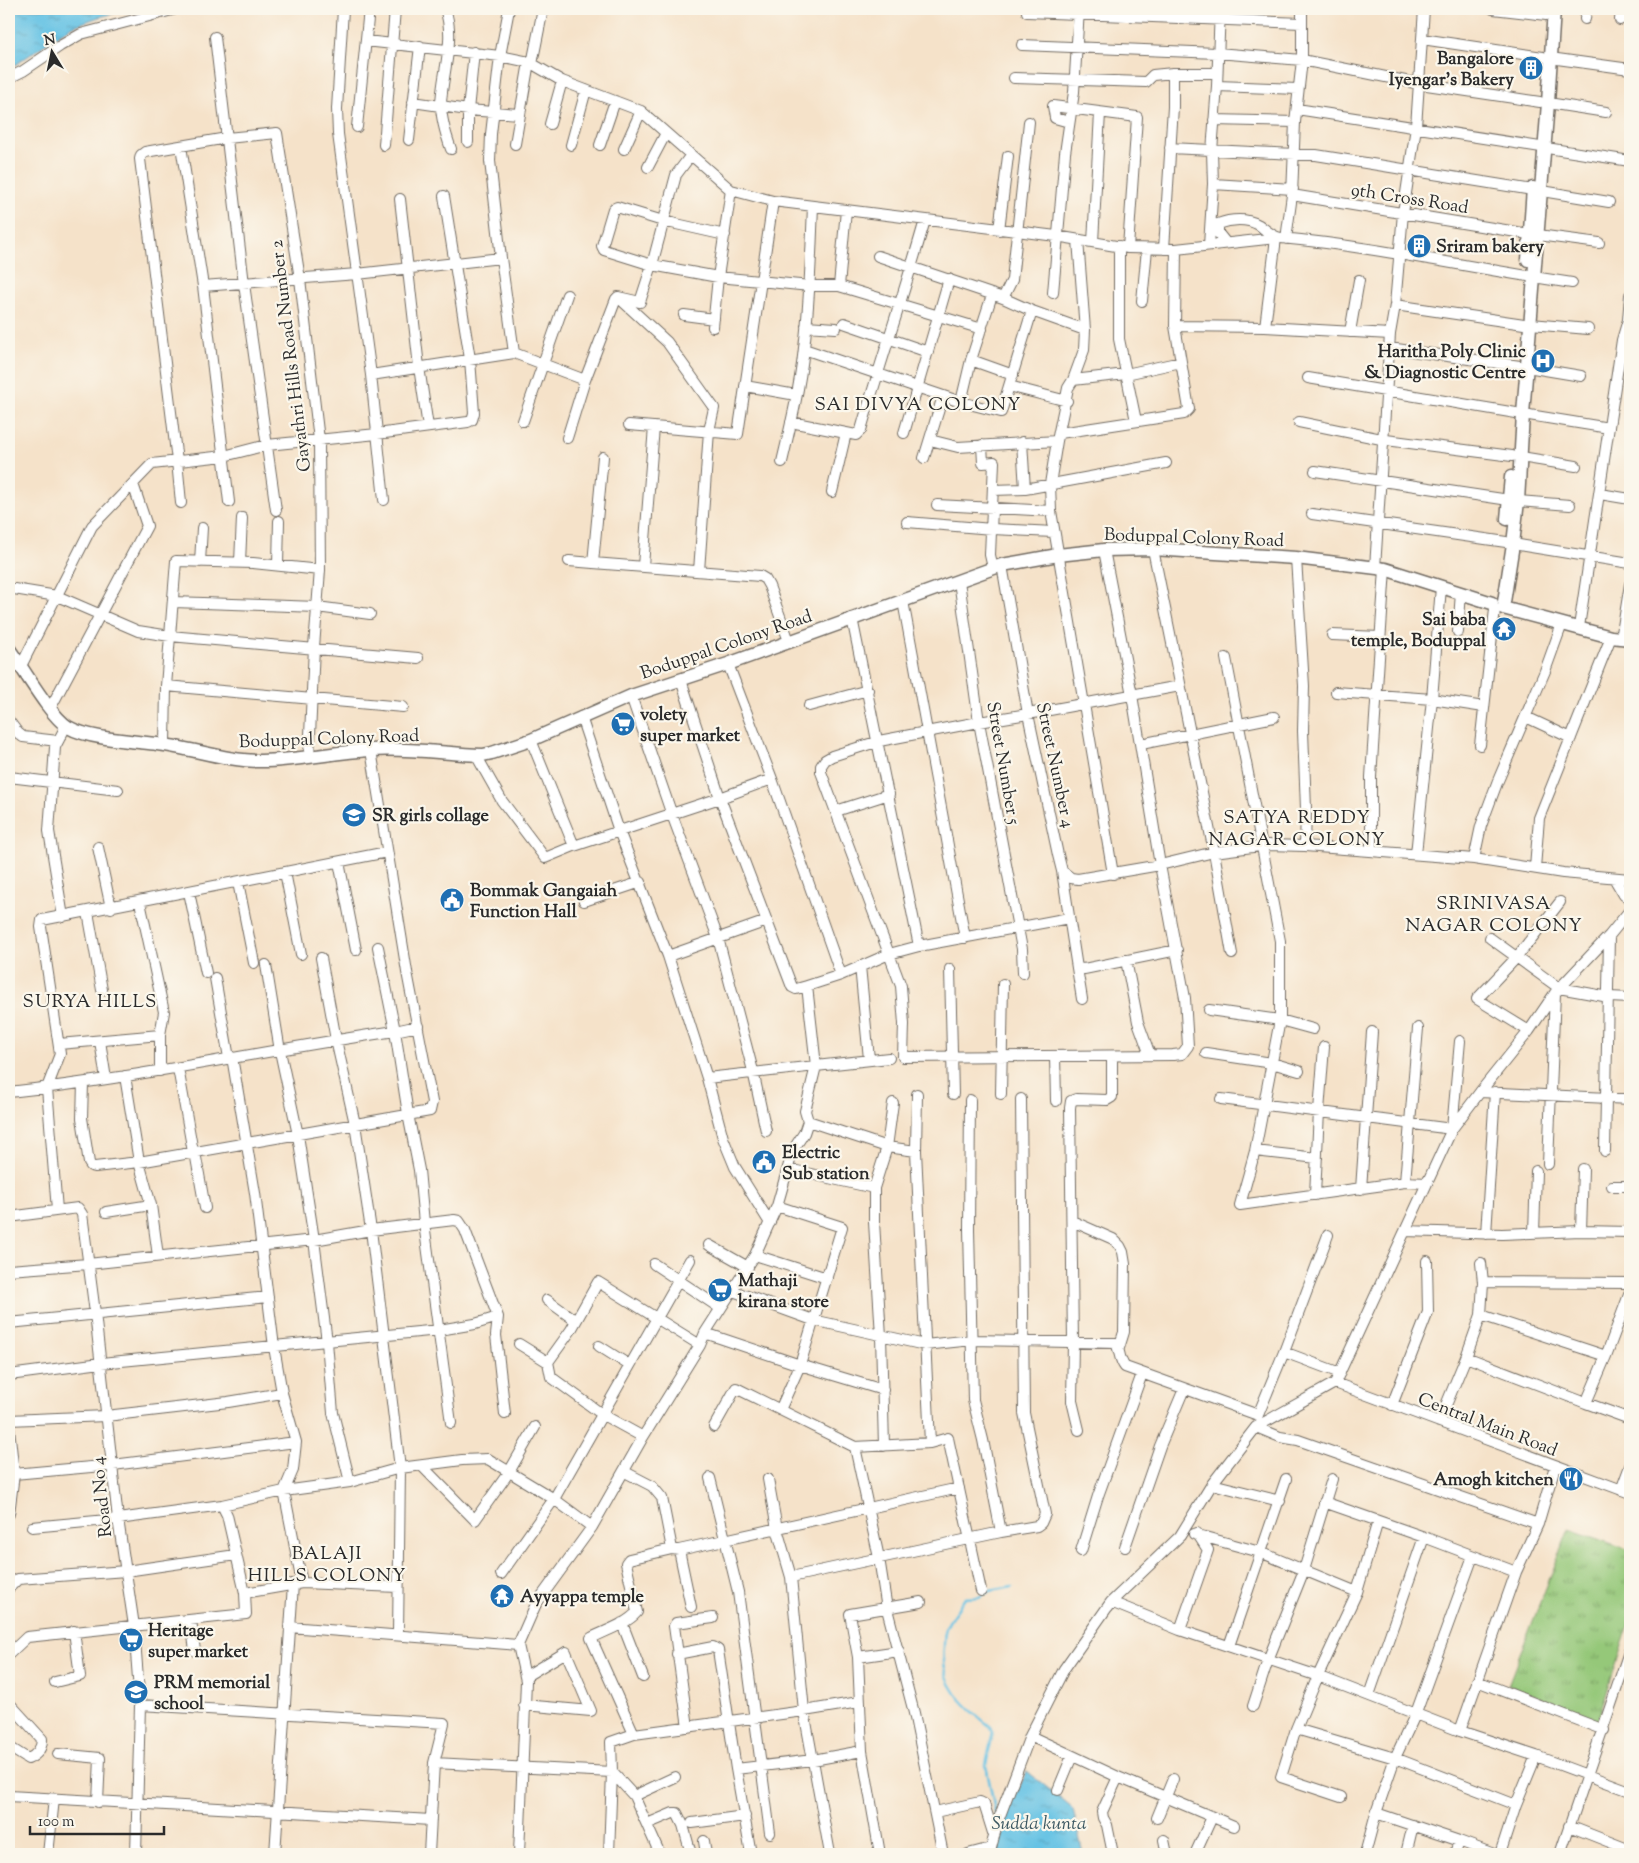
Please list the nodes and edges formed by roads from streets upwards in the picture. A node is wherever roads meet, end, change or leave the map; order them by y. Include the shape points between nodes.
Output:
1 (176, 9) edge
2 (342, 9) edge
3 (369, 9) edge
4 (395, 9) edge
5 (445, 9) edge
6 (509, 9) edge
7 (543, 9) edge
8 (1220, 9) edge
9 (1302, 9) edge
10 (1424, 9) edge
11 (1493, 9) edge
12 (1621, 9) edge
13 (1549, 11) edge
14 (1027, 12) dead end
15 (1079, 12) edge
16 (1220, 20) junction
17 (1620, 20) dead end
18 (1302, 24) junction
19 (215, 37) dead end
20 (1422, 40) junction
21 (366, 41) junction
22 (392, 43) junction
23 (1022, 45) dead end
24 (420, 46) junction
25 (1077, 48) junction
26 (448, 49) junction
27 (474, 52) junction
28 (1217, 53) junction
29 (500, 56) junction
30 (1547, 57) junction
31 (1302, 60) junction
32 (531, 63) junction
33 (1630, 69) edge
34 (1173, 73) junction
35 (1217, 73) junction
36 (9, 78) edge
37 (1014, 78) dead end
38 (562, 81) junction
39 (1075, 81) junction
40 (1420, 84) junction
41 (1217, 86) junction
42 (1298, 89) junction
43 (586, 90) junction
44 (615, 101) junction
45 (413, 102) junction
46 (1544, 102) junction
47 (441, 105) junction
48 (1297, 108) junction
49 (468, 110) junction
50 (1071, 110) junction
51 (494, 111) junction
52 (641, 112) junction
53 (1606, 112) dead end
54 (1100, 113) junction
55 (519, 114) junction
56 (1214, 120) junction
57 (1029, 122) dead end
58 (1070, 122) junction
59 (1296, 122) junction
60 (550, 124) dead end
61 (357, 127) dead end
62 (1416, 127) junction
63 (666, 133) junction
64 (227, 138) junction
65 (408, 140) dead end
66 (468, 142) dead end
67 (515, 144) dead end
68 (384, 145) dead end
69 (571, 145) dead end
70 (600, 145) dead end
71 (180, 146) junction
72 (1540, 147) junction
73 (1170, 148) junction
74 (451, 149) dead end
75 (624, 149) dead end
76 (1212, 151) junction
77 (1294, 153) junction
78 (691, 155) junction
79 (1008, 156) dead end
80 (1630, 161) edge
81 (648, 167) dead end
82 (1409, 170) junction
83 (1213, 184) junction
84 (731, 190) junction
85 (1537, 190) junction
86 (1292, 192) junction
87 (444, 196) dead end
88 (400, 199) dead end
89 (773, 200) junction
90 (1609, 202) dead end
91 (813, 206) junction
92 (846, 210) junction
93 (1402, 213) junction
94 (925, 220) junction
95 (663, 221) junction
96 (999, 230) junction
97 (1018, 232) junction
98 (1534, 234) junction
99 (725, 235) junction
100 (1056, 236) junction
101 (1281, 238) junction
102 (1078, 240) junction
103 (1093, 242) junction
104 (1226, 243) junction
105 (1599, 243) dead end
106 (1209, 245) junction
107 (1123, 247) junction
108 (1147, 249) junction
109 (1164, 249) junction
110 (1176, 249) junction
111 (1399, 254) junction
112 (878, 256) dead end
113 (500, 258) junction
114 (454, 263) junction
115 (652, 265) junction
116 (912, 268) junction
117 (408, 269) junction
118 (357, 274) junction
119 (718, 277) junction
120 (1530, 278) junction
121 (300, 279) junction
122 (949, 279) junction
123 (1359, 280) dead end
124 (762, 282) junction
125 (244, 284) junction
126 (1572, 284) dead end
127 (203, 286) junction
128 (810, 286) junction
129 (839, 286) junction
130 (1053, 293) dead end
131 (567, 295) dead end
132 (1630, 295) edge
133 (618, 297) junction
134 (997, 297) junction
135 (1142, 301) dead end
136 (901, 304) junction
137 (1395, 305) junction
138 (1032, 311) junction
139 (684, 315) dead end
140 (938, 317) junction
141 (1527, 324) junction
142 (806, 326) junction
143 (1175, 326) junction
144 (1265, 328) junction
145 (982, 329) junction
146 (1588, 329) dead end
147 (1085, 330) junction
148 (1350, 332) junction
149 (1390, 334) junction
150 (889, 339) junction
151 (1626, 340) edge
152 (1389, 348) junction
153 (804, 349) junction
154 (928, 352) junction
155 (514, 353) junction
156 (470, 359) junction
157 (971, 360) junction
158 (1181, 362) junction
159 (543, 364) junction
160 (419, 367) junction
161 (1524, 367) junction
162 (878, 373) junction
163 (1126, 374) junction
164 (371, 375) junction
165 (1013, 375) junction
166 (1581, 376) dead end
167 (1308, 378) dead end
168 (585, 380) junction
169 (1073, 380) junction
170 (745, 386) junction
171 (1010, 386) junction
172 (918, 388) junction
173 (1386, 392) junction
174 (796, 395) junction
175 (943, 396) junction
176 (1067, 401) junction
177 (961, 402) junction
178 (1519, 414) junction
179 (523, 421) dead end
180 (1136, 421) junction
181 (791, 422) junction
182 (1299, 422) dead end
183 (630, 425) dead end
184 (428, 427) junction
185 (654, 427) junction
186 (1609, 428) junction
187 (709, 431) junction
188 (846, 433) junction
189 (904, 433) dead end
190 (377, 434) junction
191 (1059, 437) junction
192 (567, 438) dead end
193 (1383, 439) junction
194 (319, 440) junction
195 (930, 440) junction
196 (1022, 442) junction
197 (267, 445) junction
198 (982, 445) junction
199 (224, 456) junction
200 (604, 457) dead end
201 (1516, 457) junction
202 (924, 458) dead end
203 (177, 461) junction
204 (782, 462) dead end
205 (1166, 463) dead end
206 (1576, 466) dead end
207 (1315, 471) dead end
208 (1380, 481) junction
209 (133, 484) junction
210 (1050, 484) junction
211 (1025, 489) junction
212 (993, 490) junction
213 (832, 492) dead end
214 (1600, 494) junction
215 (1630, 499) edge
216 (384, 500) dead end
217 (1513, 500) junction
218 (229, 502) dead end
219 (180, 503) dead end
220 (937, 505) dead end
221 (1570, 505) dead end
222 (993, 508) junction
223 (276, 510) dead end
224 (1052, 511) junction
225 (1312, 514) dead end
226 (242, 518) dead end
227 (279, 521) dead end
228 (907, 522) dead end
229 (1378, 523) junction
230 (202, 528) dead end
231 (992, 529) junction
232 (1054, 532) junction
233 (1509, 543) junction
234 (1153, 549) junction
235 (1104, 550) junction
236 (1058, 555) junction
237 (1296, 558) junction
238 (1590, 558) junction
239 (569, 561) dead end
240 (200, 562) junction
241 (240, 562) junction
242 (593, 563) junction
243 (1630, 563) edge
244 (278, 565) junction
245 (643, 566) junction
246 (997, 566) junction
247 (1380, 568) junction
248 (320, 570) junction
249 (699, 571) junction
250 (959, 581) junction
251 (1630, 584) edge
252 (1441, 587) junction
253 (14, 589) dead end
254 (1461, 593) junction
255 (57, 596) junction
256 (903, 600) junction
257 (173, 602) junction
258 (1498, 604) junction
259 (317, 607) junction
260 (101, 614) junction
261 (370, 614) dead end
262 (852, 618) junction
263 (1562, 624) junction
264 (1579, 627) junction
265 (1458, 632) dead end
266 (1332, 635) dead end
267 (170, 636) junction
268 (1380, 637) junction
269 (1621, 638) edge
270 (789, 641) junction
271 (314, 647) junction
272 (9, 649) edge
273 (418, 658) dead end
274 (1226, 658) dead end
275 (728, 664) junction
276 (21, 666) junction
277 (681, 680) junction
278 (166, 686) junction
279 (1180, 686) junction
280 (868, 690) junction
281 (1336, 692) dead end
282 (1378, 694) junction
283 (1132, 695) junction
284 (631, 696) junction
285 (313, 699) junction
286 (1432, 699) junction
287 (1084, 704) junction
288 (809, 706) dead end
289 (403, 707) dead end
290 (1484, 707) junction
291 (50, 709) junction
292 (1028, 714) junction
293 (1274, 717) dead end
294 (1526, 717) junction
295 (581, 718) junction
296 (9, 721) edge
297 (979, 722) junction
298 (1239, 724) junction
299 (66, 726) junction
300 (927, 733) junction
301 (1190, 735) junction
302 (1571, 738) junction
303 (531, 740) junction
304 (58, 741) junction
305 (879, 741) junction
306 (1141, 744) junction
307 (164, 745) junction
308 (1480, 745) dead end
309 (371, 750) junction
310 (476, 755) junction
311 (309, 757) junction
312 (9, 777) edge
313 (772, 778) junction
314 (51, 782) junction
315 (118, 790) dead end
316 (888, 794) junction
317 (720, 798) junction
318 (836, 811) junction
319 (671, 812) junction
320 (619, 830) junction
321 (574, 846) junction
322 (1263, 846) junction
323 (1305, 846) junction
324 (98, 847) dead end
325 (1371, 850) junction
326 (387, 852) junction
327 (1214, 852) junction
328 (1416, 854) junction
329 (1474, 859) junction
330 (339, 862) junction
331 (1160, 865) junction
332 (1535, 868) junction
333 (285, 872) junction
334 (1062, 872) junction
335 (1113, 874) junction
336 (1614, 878) junction
337 (1630, 879) edge
338 (238, 882) junction
339 (641, 882) junction
340 (189, 892) junction
341 (1630, 899) edge
342 (584, 901) dead end
343 (140, 902) junction
344 (1560, 902) dead end
345 (111, 908) junction
346 (1630, 910) edge
347 (88, 912) junction
348 (63, 917) junction
349 (1070, 918) junction
350 (766, 920) junction
351 (1018, 928) junction
352 (1610, 936) junction
353 (718, 938) junction
354 (965, 938) junction
355 (1490, 938) dead end
356 (920, 946) junction
357 (378, 947) dead end
358 (356, 950) dead end
359 (1177, 950) junction
360 (301, 954) dead end
361 (890, 954) junction
362 (1232, 954) dead end
363 (668, 956) junction
364 (1517, 957) junction
365 (321, 958) dead end
366 (1126, 960) junction
367 (254, 963) dead end
368 (266, 966) dead end
369 (860, 966) junction
370 (1077, 968) junction
371 (950, 969) dead end
372 (206, 973) dead end
373 (1023, 973) dead end
374 (840, 975) junction
375 (216, 978) dead end
376 (1003, 984) dead end
377 (807, 986) junction
378 (102, 990) dead end
379 (1557, 990) junction
380 (1608, 997) junction
381 (1630, 998) edge
382 (1082, 999) dead end
383 (1209, 1010) dead end
384 (1280, 1020) junction
385 (418, 1026) junction
386 (1418, 1028) dead end
387 (1313, 1030) dead end
388 (395, 1031) junction
389 (1529, 1031) junction
390 (1372, 1032) dead end
391 (160, 1035) junction
392 (336, 1040) junction
393 (100, 1041) junction
394 (1460, 1041) dead end
395 (59, 1044) junction
396 (1324, 1047) dead end
397 (280, 1051) junction
398 (1206, 1053) dead end
399 (1150, 1055) junction
400 (1001, 1056) junction
401 (1055, 1056) junction
402 (1112, 1056) junction
403 (953, 1057) junction
404 (230, 1058) junction
405 (889, 1058) dead end
406 (869, 1060) junction
407 (1272, 1063) junction
408 (816, 1066) junction
409 (178, 1068) junction
410 (160, 1071) junction
411 (753, 1071) junction
412 (1299, 1071) dead end
413 (125, 1076) junction
414 (707, 1078) junction
415 (106, 1080) junction
416 (83, 1083) junction
417 (47, 1088) junction
418 (9, 1092) edge
419 (1480, 1092) junction
420 (1495, 1092) junction
421 (917, 1094) dead end
422 (953, 1094) dead end
423 (1001, 1094) dead end
424 (1551, 1096) junction
425 (1021, 1099) dead end
426 (1221, 1099) dead end
427 (1607, 1099) junction
428 (1630, 1099) edge
429 (970, 1100) dead end
430 (1056, 1101) dead end
431 (893, 1103) dead end
432 (1263, 1104) junction
433 (1319, 1111) junction
434 (408, 1114) junction
435 (1365, 1118) junction
436 (808, 1121) junction
437 (1409, 1123) junction
438 (355, 1124) junction
439 (1452, 1129) junction
440 (766, 1131) dead end
441 (298, 1135) junction
442 (246, 1143) junction
443 (887, 1147) junction
444 (1255, 1151) junction
445 (1605, 1151) dead end
446 (194, 1152) junction
447 (916, 1152) junction
448 (1317, 1158) junction
449 (139, 1162) junction
450 (1548, 1164) dead end
451 (788, 1169) junction
452 (1583, 1170) dead end
453 (1536, 1171) dead end
454 (1405, 1182) junction
455 (1428, 1183) junction
456 (1612, 1186) dead end
457 (1630, 1186) edge
458 (874, 1188) junction
459 (1361, 1189) junction
460 (1315, 1195) junction
461 (151, 1205) junction
462 (778, 1206) junction
463 (205, 1208) dead end
464 (57, 1210) junction
465 (106, 1212) dead end
466 (9, 1216) edge
467 (1072, 1221) junction
468 (770, 1222) junction
469 (424, 1223) junction
470 (371, 1230) junction
471 (1405, 1231) junction
472 (1581, 1231) junction
473 (1630, 1232) edge
474 (1534, 1233) junction
475 (1486, 1234) junction
476 (1328, 1235) dead end
477 (314, 1240) junction
478 (262, 1244) junction
479 (709, 1245) dead end
480 (755, 1255) junction
481 (158, 1256) junction
482 (690, 1260) dead end
483 (1427, 1261) dead end
484 (1481, 1263) dead end
485 (88, 1264) junction
486 (654, 1264) dead end
487 (748, 1267) junction
488 (9, 1270) edge
489 (827, 1278) junction
490 (678, 1279) junction
491 (1483, 1282) junction
492 (1630, 1283) edge
493 (733, 1291) junction
494 (1630, 1292) edge
495 (268, 1297) junction
496 (547, 1300) dead end
497 (720, 1308) junction
498 (96, 1313) junction
499 (1481, 1315) junction
500 (498, 1317) junction
501 (656, 1318) junction
502 (813, 1320) junction
503 (576, 1321) junction
504 (9, 1322) edge
505 (440, 1330) junction
506 (705, 1333) junction
507 (384, 1336) junction
508 (881, 1336) junction
509 (972, 1340) junction
510 (1022, 1340) junction
511 (327, 1342) junction
512 (1073, 1342) junction
513 (519, 1344) dead end
514 (700, 1345) junction
515 (925, 1345) junction
516 (598, 1346) dead end
517 (274, 1347) junction
518 (1119, 1348) junction
519 (1284, 1352) junction
520 (1606, 1356) junction
521 (1466, 1357) junction
522 (548, 1362) junction
523 (101, 1363) junction
524 (629, 1365) junction
525 (800, 1365) junction
526 (1142, 1374) junction
527 (9, 1375) edge
528 (1338, 1378) junction
529 (883, 1390) junction
530 (1184, 1390) junction
531 (282, 1393) junction
532 (1586, 1403) junction
533 (1392, 1405) junction
534 (780, 1410) junction
535 (504, 1414) dead end
536 (603, 1415) junction
537 (106, 1416) junction
538 (1262, 1419) junction
539 (1630, 1419) edge
540 (9, 1420) edge
541 (1439, 1422) junction
542 (452, 1423) dead end
543 (535, 1427) dead end
544 (714, 1427) dead end
545 (1256, 1427) junction
546 (9, 1428) edge
547 (1079, 1430) dead end
548 (643, 1437) junction
549 (296, 1442) junction
550 (930, 1443) junction
551 (854, 1446) junction
552 (884, 1446) junction
553 (114, 1464) junction
554 (422, 1466) junction
555 (1555, 1466) junction
556 (1630, 1466) edge
557 (400, 1468) junction
558 (509, 1472) junction
559 (625, 1472) junction
560 (14, 1474) junction
561 (710, 1478) dead end
562 (768, 1479) dead end
563 (1286, 1479) dead end
564 (1332, 1479) dead end
565 (350, 1482) junction
566 (1212, 1484) junction
567 (959, 1488) junction
568 (284, 1491) junction
569 (1626, 1492) edge
570 (554, 1499) junction
571 (1280, 1501) junction
572 (1324, 1502) junction
573 (222, 1505) junction
574 (869, 1507) junction
575 (9, 1514) edge
576 (118, 1519) junction
577 (1378, 1521) junction
578 (1538, 1524) junction
579 (32, 1527) dead end
580 (592, 1527) junction
581 (778, 1529) junction
582 (1001, 1532) junction
583 (1197, 1533) junction
584 (1180, 1536) junction
585 (1424, 1537) junction
586 (969, 1540) junction
587 (724, 1541) junction
588 (1125, 1547) dead end
589 (676, 1549) junction
590 (1081, 1551) dead end
591 (1260, 1552) junction
592 (236, 1555) junction
593 (1473, 1556) junction
594 (880, 1558) junction
595 (1304, 1570) junction
596 (126, 1571) junction
597 (1516, 1572) junction
598 (501, 1574) dead end
599 (791, 1576) junction
600 (298, 1584) junction
601 (398, 1587) junction
602 (9, 1588) edge
603 (981, 1590) dead end
604 (1357, 1592) junction
605 (245, 1593) junction
606 (921, 1602) dead end
607 (1111, 1602) junction
608 (691, 1607) dead end
609 (887, 1609) junction
610 (713, 1618) dead end
611 (191, 1620) junction
612 (622, 1623) junction
613 (134, 1626) junction
614 (289, 1627) junction
615 (1180, 1630) junction
616 (74, 1632) junction
617 (398, 1635) junction
618 (518, 1645) junction
619 (1229, 1646) junction
620 (1630, 1649) edge
621 (898, 1651) junction
622 (195, 1652) dead end
623 (9, 1654) edge
624 (677, 1654) junction
625 (858, 1657) junction
626 (1268, 1660) junction
627 (526, 1676) junction
628 (1318, 1676) junction
629 (643, 1678) dead end
630 (1477, 1681) junction
631 (55, 1682) dead end
632 (1369, 1695) junction
633 (859, 1702) junction
634 (9, 1703) edge
635 (524, 1704) junction
636 (140, 1705) junction
637 (1253, 1706) dead end
638 (804, 1711) junction
639 (284, 1712) junction
640 (1416, 1713) junction
641 (754, 1716) junction
642 (729, 1721) junction
643 (688, 1727) junction
644 (1296, 1728) junction
645 (1604, 1730) junction
646 (1460, 1731) junction
647 (634, 1734) junction
648 (1030, 1736) junction
649 (9, 1747) edge
650 (862, 1751) junction
651 (58, 1754) dead end
652 (1072, 1756) junction
653 (1536, 1756) junction
654 (1395, 1758) junction
655 (813, 1760) junction
656 (434, 1763) junction
657 (762, 1766) junction
658 (522, 1768) junction
659 (736, 1769) junction
660 (612, 1772) junction
661 (1587, 1776) junction
662 (675, 1777) dead end
663 (1118, 1777) junction
664 (1173, 1779) dead end
665 (1058, 1790) dead end
666 (1630, 1791) edge
667 (9, 1796) edge
668 (634, 1796) junction
669 (1165, 1797) junction
670 (1341, 1797) dead end
671 (54, 1799) junction
672 (98, 1802) junction
673 (138, 1804) junction
674 (1516, 1805) junction
675 (278, 1810) junction
676 (935, 1812) junction
677 (1376, 1813) junction
678 (745, 1816) junction
679 (1212, 1817) junction
680 (1157, 1818) dead end
681 (431, 1820) junction
682 (692, 1823) dead end
683 (647, 1824) junction
684 (1413, 1825) junction
685 (1234, 1826) dead end
686 (1569, 1826) junction
687 (770, 1833) dead end
688 (994, 1836) junction
689 (1164, 1840) dead end
690 (704, 1841) dead end
691 (1459, 1841) junction
692 (1613, 1849) edge
693 (1630, 1850) edge
694 (991, 1852) edge
695 (1196, 1852) dead end
696 (48, 1854) edge
697 (136, 1854) edge
698 (275, 1854) edge
699 (429, 1854) edge
700 (519, 1854) edge
701 (608, 1854) edge
702 (660, 1854) edge
703 (691, 1854) edge
704 (706, 1854) edge
705 (751, 1854) edge
706 (830, 1854) edge
707 (880, 1854) edge
708 (943, 1854) edge
709 (968, 1854) edge
710 (1113, 1854) edge
711 (1167, 1854) edge
712 (1365, 1854) edge
713 (1406, 1854) edge
714 (1455, 1854) edge
715 (1494, 1854) edge
716 (1500, 1854) edge
717 (1560, 1854) edge

1 - 36 street via 81,34
2 - 118 street via 338,134
3 - 21 street
4 - 22 street
5 - 26 street via 449,25
6 - 29 street
7 - 32 street
8 - 16 street
9 - 18 street
10 - 20 street
11 - 13 street
12 - 17 street
13 - 30 street
14 - 15 street
15 - 16 street
15 - 25 street
16 - 18 street
16 - 28 street
18 - 31 street
19 - 64 street
20 - 30 street
20 - 40 street
21 - 22 street
21 - 61 street
22 - 24 street
22 - 68 street
23 - 25 street
24 - 26 street
24 - 45 street
25 - 28 street
25 - 39 street
26 - 27 street
26 - 47 street
27 - 29 street
27 - 49 street
28 - 31 street
28 - 35 street
29 - 32 street
29 - 51 street
30 - 33 street
30 - 46 street
31 - 40 street
31 - 42 street
32 - 38 street
32 - 55 street
34 - 35 street
34 - 39 street via 1153,75 1146,82
34 - 73 street
35 - 41 street
37 - 39 street
38 - 43 street
38 - 60 street
39 - 50 street
40 - 46 street
40 - 62 street
41 - 42 street
41 - 56 street
42 - 48 street
43 - 44 street
43 - 69 street
44 - 52 street
44 - 70 street
45 - 47 street
45 - 65 street
46 - 53 street
46 - 72 street
47 - 49 street
47 - 74 street
48 - 59 street
48 - 62 street
49 - 51 street
49 - 66 street
50 - 54 street
50 - 58 street
50 - 58 street via 1053,106 1055,118
51 - 55 street
51 - 113 street via 490,160
52 - 63 street
52 - 75 street
54 - 103 street
54 - 107 street via 1137,117
55 - 67 street
56 - 59 street
56 - 76 street
57 - 97 street
58 - 100 street
59 - 77 street
62 - 72 street
62 - 82 street
63 - 78 street
63 - 81 street
64 - 71 street
64 - 121 street, Gayathri Hills Road Number 2 via 277,133
64 - 125 street
71 - 127 street
71 - 203 street via 145,152 140,159
72 - 80 street
72 - 85 street
73 - 76 street
73 - 109 street
76 - 77 street
76 - 83 street
77 - 82 street
77 - 86 street
78 - 84 street
78 - 95 street via 676,175
79 - 96 street
82 - 85 street
82 - 93 street
83 - 86 street, 9th Cross Road
83 - 106 street
84 - 89 street
84 - 99 street
85 - 90 street
85 - 98 street
86 - 93 street, 9th Cross Road
86 - 101 street
87 - 114 street
88 - 117 street
89 - 91 street
89 - 124 street
91 - 92 street
91 - 128 street
92 - 94 street
92 - 129 street
93 - 98 street, 9th Cross Road
93 - 111 street
94 - 96 street
94 - 116 street
95 - 99 street
95 - 115 street
95 - 115 street via 614,208 602,246 604,250
96 - 97 street
97 - 100 street
97 - 134 street via 1012,280
98 - 105 street, 9th Cross Road
98 - 120 street
99 - 119 street
100 - 102 street
100 - 130 street
101 - 104 street
101 - 104 street via 1256,224 1234,220 1218,224 1218,233
101 - 111 street
101 - 144 street
102 - 103 street
102 - 147 street
103 - 107 street
104 - 106 street
106 - 110 street
107 - 108 street
107 - 163 street via 1119,339
108 - 109 street
108 - 135 street
109 - 110 street
110 - 143 street
111 - 120 street
111 - 137 street
112 - 116 street
113 - 114 street
113 - 155 street
114 - 117 street
114 - 156 street
115 - 119 street
115 - 133 street via 640,302
116 - 122 street
116 - 136 street
117 - 118 street
117 - 160 street
118 - 121 street
118 - 164 street
119 - 124 street
119 - 139 street via 714,323
120 - 126 street
120 - 141 street
121 - 125 street
121 - 194 street, Gayathri Hills Road Number 2
122 - 134 street
122 - 140 street
123 - 148 street
124 - 128 street
124 - 170 street
125 - 127 street
125 - 197 street
127 - 199 street
128 - 129 street
128 - 142 street
129 - 136 street
131 - 159 street
132 - 151 street
133 - 168 street
133 - 187 street via 667,342 714,408
134 - 138 street
134 - 145 street
136 - 140 street
136 - 150 street
137 - 141 street
137 - 149 street
138 - 147 street
138 - 165 street
140 - 145 street
140 - 154 street
141 - 146 street
141 - 161 street
142 - 150 street via 840,325
142 - 153 street
143 - 144 street
143 - 158 street
144 - 148 street
145 - 157 street
147 - 169 street via 1084,350
148 - 149 street
149 - 152 street
150 - 154 street
150 - 162 street
151 - 186 street
152 - 161 street
152 - 173 street
153 - 162 street
153 - 174 street
154 - 172 street
155 - 156 street
155 - 159 street
156 - 160 street
156 - 184 street via 472,420
157 - 165 street
157 - 177 street
158 - 163 street
158 - 180 street via 1189,409 1184,414
159 - 168 street
159 - 179 street
160 - 164 street
160 - 184 street
161 - 166 street
161 - 178 street
162 - 172 street
162 - 188 street via 861,430 856,435
163 - 169 street
163 - 180 street
164 - 190 street
165 - 171 street
167 - 173 street
168 - 192 street
169 - 176 street via 1068,388
170 - 174 street
170 - 187 street via 738,434
171 - 176 street
171 - 177 street via 1001,412
172 - 175 street
172 - 189 street
173 - 178 street
173 - 193 street
174 - 181 street
175 - 177 street
175 - 195 street
176 - 191 street
178 - 186 street
178 - 201 street
180 - 191 street
181 - 188 street
181 - 204 street
182 - 193 street
183 - 185 street
184 - 190 street
185 - 187 street
185 - 245 street
186 - 214 street
187 - 249 street
188 - 213 street
190 - 194 street
190 - 216 street
191 - 196 street
191 - 210 street
193 - 201 street
193 - 208 street
194 - 197 street
194 - 248 street, Gayathri Hills Road Number 2
195 - 198 street via 958,447
195 - 202 street
196 - 198 street
196 - 211 street
197 - 199 street
197 - 223 street
198 - 212 street, Street Number 4 via 983,463 994,462
199 - 203 street
199 - 218 street
200 - 242 street
201 - 206 street
201 - 217 street
203 - 209 street via 152,464
203 - 219 street
205 - 210 street
207 - 208 street
208 - 217 street
208 - 229 street
209 - 255 street via 92,526
209 - 260 street via 147,526
210 - 211 street
210 - 224 street
211 - 212 street
212 - 222 street, Street Number 4
214 - 215 street
214 - 238 street
217 - 221 street
217 - 233 street
220 - 222 street
222 - 224 street
222 - 231 street, Street Number 4
224 - 232 street
225 - 229 street
226 - 241 street
227 - 244 street
228 - 231 street
229 - 233 street
229 - 247 street
230 - 240 street
231 - 232 street
231 - 246 street, Street Number 4 via 990,555
232 - 236 street
233 - 238 street
233 - 258 street
234 - 235 street, Boduppal Colony Road
234 - 237 street, Boduppal Colony Road
234 - 279 street
235 - 236 street, Boduppal Colony Road
235 - 283 street
236 - 246 street, Boduppal Colony Road
236 - 287 street
237 - 247 street, Boduppal Colony Road
237 - 323 street via 1304,686
238 - 243 street
238 - 264 street
239 - 242 street
240 - 241 street
240 - 257 street via 176,561
241 - 244 street
242 - 245 street
244 - 248 street
245 - 249 street
246 - 250 street, Boduppal Colony Road
246 - 292 street, Street Number 4
247 - 252 street, Boduppal Colony Road
247 - 268 street
248 - 259 street, Gayathri Hills Road Number 2
249 - 270 street via 765,579
250 - 256 street, Boduppal Colony Road
250 - 297 street, Street Number 5
251 - 269 street
252 - 254 street, Boduppal Colony Road
252 - 286 street
253 - 255 street
254 - 258 street, Boduppal Colony Road
254 - 265 street
255 - 260 street
255 - 276 street
256 - 262 street, Boduppal Colony Road
256 - 300 street
257 - 259 street
257 - 267 street
258 - 263 street, Boduppal Colony Road
258 - 290 street
259 - 261 street
259 - 271 street, Gayathri Hills Road Number 2
260 - 267 street via 138,631
260 - 291 street
262 - 270 street, Boduppal Colony Road
262 - 280 street
263 - 264 street, Boduppal Colony Road
263 - 294 street
264 - 269 street, Boduppal Colony Road
266 - 268 street
267 - 271 street
267 - 278 street
268 - 282 street
269 - 302 street
270 - 275 street, Boduppal Colony Road
271 - 273 street
271 - 285 street, Gayathri Hills Road Number 2
272 - 276 street, Boduppal Colony Road
274 - 298 street
275 - 277 street, Boduppal Colony Road
275 - 313 street
276 - 291 street, Boduppal Colony Road
277 - 284 street, Boduppal Colony Road
277 - 317 street
278 - 285 street
278 - 307 street
279 - 283 street
279 - 301 street
280 - 288 street
280 - 305 street
281 - 282 street
282 - 286 street
282 - 325 street
283 - 287 street
283 - 306 street
284 - 295 street, Boduppal Colony Road
284 - 319 street
285 - 289 street
285 - 311 street, Gayathri Hills Road Number 2
286 - 290 street
286 - 328 street
287 - 292 street
287 - 335 street
290 - 308 street
291 - 299 street, Boduppal Colony Road
292 - 297 street
292 - 334 street, Street Number 4
293 - 298 street
294 - 302 street
294 - 329 street via 1481,826
295 - 303 street, Boduppal Colony Road
295 - 320 street
296 - 304 street via 23,737
297 - 300 street
297 - 351 street, Street Number 5
298 - 301 street
298 - 322 street
299 - 304 street
299 - 307 street, Boduppal Colony Road via 78,732
300 - 305 street
300 - 354 street
301 - 306 street
301 - 327 street
302 - 332 street via 1539,818
303 - 310 street, Boduppal Colony Road via 492,754
303 - 321 street
304 - 314 street
305 - 316 street
305 - 318 street via 832,756 821,766
306 - 331 street
307 - 311 street, Boduppal Colony Road via 237,760
309 - 310 street, Boduppal Colony Road
309 - 311 street, Boduppal Colony Road
309 - 326 street
310 - 321 street via 502,800 545,858
312 - 314 street
313 - 317 street
313 - 374 street
314 - 315 street
314 - 348 street via 48,831
316 - 318 street
316 - 356 street
317 - 319 street
317 - 350 street
318 - 361 street
319 - 320 street
319 - 353 street
320 - 321 street
320 - 339 street
322 - 323 street
322 - 327 street
322 - 384 street via 1280,941
323 - 325 street
324 - 345 street
325 - 328 street
326 - 330 street
326 - 385 street
327 - 331 street
327 - 362 street
328 - 329 street
329 - 332 street
330 - 333 street
330 - 358 street
331 - 335 street
331 - 359 street
332 - 336 street
333 - 338 street
333 - 360 street
334 - 335 street via 1078,879
334 - 349 street, Street Number 4
336 - 337 street
336 - 341 street
338 - 340 street
338 - 367 street
339 - 342 street
339 - 363 street
340 - 343 street
340 - 372 street
343 - 345 street
343 - 391 street via 164,1012
344 - 364 street
345 - 347 street
346 - 352 street
347 - 348 street
347 - 378 street
348 - 395 street via 44,919 41,923
349 - 351 street
349 - 370 street, Street Number 4
350 - 353 street
350 - 377 street via 792,987
351 - 354 street
351 - 373 street, Street Number 5
352 - 379 street
352 - 380 street
353 - 363 street
353 - 411 street
354 - 356 street
355 - 364 street
356 - 361 street
357 - 388 street
359 - 366 street
359 - 399 street via 1188,1046 1182,1054
361 - 369 street
361 - 403 street via 902,986 902,1057
363 - 414 street
364 - 379 street
364 - 389 street via 1477,998
365 - 392 street
366 - 370 street
366 - 399 street via 1138,1022
368 - 397 street
369 - 374 street
369 - 406 street
370 - 382 street, Street Number 4
371 - 403 street
374 - 377 street
375 - 404 street
376 - 400 street
377 - 408 street
379 - 380 street
379 - 389 street
379 - 424 street
380 - 381 street
380 - 427 street
383 - 384 street
384 - 387 street
384 - 407 street
385 - 388 street
385 - 434 street via 432,1102 430,1110
386 - 437 street
388 - 392 street
388 - 434 street
389 - 419 street
390 - 435 street
391 - 393 street
391 - 410 street
392 - 397 street
392 - 438 street
393 - 395 street
393 - 415 street
394 - 439 street
395 - 417 street via 60,1054
396 - 433 street
397 - 404 street
397 - 441 street
398 - 407 street
399 - 402 street
400 - 401 street
400 - 403 street
400 - 423 street
401 - 402 street
401 - 430 street
402 - 467 street via 1112,1097 1071,1101
403 - 422 street
404 - 409 street
404 - 442 street
405 - 406 street
406 - 408 street
407 - 412 street
407 - 432 street
408 - 411 street
408 - 436 street via 805,1111
409 - 410 street
409 - 446 street
410 - 413 street
411 - 414 street
411 - 440 street
413 - 415 street
413 - 449 street
414 - 468 street via 722,1138 735,1167
415 - 416 street
416 - 417 street
416 - 449 street via 82,1118 91,1166
417 - 418 street
417 - 464 street
419 - 420 street
419 - 439 street
420 - 424 street
420 - 475 street
421 - 447 street
424 - 427 street
424 - 450 street
425 - 510 street
426 - 432 street
427 - 428 street
427 - 445 street
429 - 509 street
431 - 443 street
432 - 433 street
432 - 444 street
433 - 435 street
433 - 448 street
434 - 438 street
434 - 469 street via 419,1170
435 - 437 street
435 - 459 street
436 - 443 street
436 - 451 street via 793,1150
437 - 439 street
437 - 454 street
438 - 441 street
438 - 470 street
439 - 455 street
441 - 442 street
441 - 477 street
442 - 446 street
442 - 478 street
443 - 447 street
443 - 458 street
444 - 448 street
444 - 460 street via 1240,1206
446 - 449 street
446 - 463 street
447 - 515 street
448 - 460 street
449 - 461 street
451 - 458 street
451 - 462 street
452 - 472 street
453 - 474 street
454 - 455 street
454 - 459 street
455 - 471 street
456 - 457 street
458 - 508 street
459 - 460 street
461 - 465 street
461 - 481 street
462 - 468 street
462 - 489 street via 842,1227
464 - 466 street, Road No 4
464 - 485 street, Road No 4 via 80,1210
467 - 512 street
467 - 518 street via 1113,1239 1123,1252 1124,1332
468 - 480 street
469 - 470 street
469 - 500 street via 459,1221
469 - 505 street
470 - 477 street
470 - 507 street
471 - 475 street
471 - 528 street
472 - 473 street
472 - 474 street
474 - 475 street
476 - 519 street
477 - 478 street
477 - 511 street
478 - 481 street
478 - 495 street
479 - 487 street
480 - 487 street
480 - 489 street
481 - 485 street
482 - 490 street
483 - 533 street via 1428,1312
484 - 491 street
485 - 488 street
485 - 498 street, Road No 4
486 - 490 street
487 - 493 street
489 - 502 street
490 - 497 street
490 - 501 street
491 - 492 street
491 - 499 street
493 - 497 street
493 - 502 street
494 - 520 street
495 - 498 street
495 - 517 street
496 - 503 street
497 - 506 street
498 - 504 street
498 - 523 street, Road No 4
499 - 520 street
499 - 521 street
500 - 505 street
500 - 535 street via 496,1335
501 - 503 street via 598,1282
501 - 514 street
501 - 524 street
502 - 508 street
502 - 525 street
503 - 522 street
505 - 507 street
505 - 542 street
506 - 514 street
506 - 525 street
507 - 511 street
507 - 557 street
508 - 515 street
508 - 529 street
509 - 510 street
509 - 515 street
509 - 582 street via 973,1400
510 - 512 street
510 - 582 street via 1024,1413 1045,1514 1036,1526
511 - 517 street
511 - 565 street via 333,1413
512 - 518 street via 1116,1343
512 - 547 street via 1072,1402
513 - 522 street
514 - 548 street
515 - 550 street
516 - 524 street
517 - 523 street
517 - 531 street
518 - 526 street via 1125,1367
519 - 528 street, Central Main Road
519 - 538 street
520 - 532 street
521 - 532 street
521 - 541 street
522 - 536 street via 551,1377
523 - 527 street
523 - 537 street, Road No 4
524 - 536 street
525 - 529 street
525 - 534 street
526 - 530 street
526 - 590 street
528 - 533 street, Central Main Road
528 - 538 street
529 - 552 street
530 - 538 street
530 - 588 street via 1160,1446
531 - 537 street
531 - 549 street
532 - 539 street
533 - 541 street, Central Main Road
534 - 544 street via 736,1388
534 - 551 street
536 - 548 street
536 - 570 street
537 - 540 street
537 - 553 street, Road No 4
538 - 545 street
541 - 555 street, Central Main Road
543 - 558 street
545 - 566 street
545 - 578 street
546 - 560 street
548 - 559 street
549 - 553 street
549 - 568 street via 293,1470
550 - 552 street
550 - 567 street via 948,1438
551 - 552 street
551 - 574 street
553 - 560 street
553 - 576 street, Road No 4
554 - 557 street
554 - 558 street via 488,1459
554 - 558 street via 475,1520
555 - 569 street, Central Main Road
555 - 578 street
556 - 569 street
557 - 565 street
557 - 601 street
558 - 570 street
559 - 580 street
559 - 589 street via 652,1486 662,1498
560 - 575 street
561 - 587 street
562 - 581 street
563 - 571 street
564 - 572 street
565 - 568 street
566 - 571 street
566 - 584 street
567 - 574 street
567 - 586 street
568 - 573 street
568 - 600 street
570 - 580 street
570 - 598 street
571 - 591 street
572 - 577 street
572 - 595 street
573 - 576 street
573 - 592 street
574 - 581 street
574 - 594 street
576 - 579 street
576 - 596 street, Road No 4
577 - 585 street
577 - 604 street
578 - 597 street
580 - 618 street via 536,1604
581 - 587 street
581 - 599 street
582 - 586 street
583 - 584 street
583 - 591 street
583 - 615 street via 1208,1550
584 - 607 street
585 - 593 street
585 - 632 street
586 - 594 street
586 - 603 street
587 - 589 street
587 - 641 street via 738,1592
589 - 608 street
589 - 612 street via 627,1560 637,1612
591 - 595 street
591 - 619 street
592 - 596 street
592 - 605 street
593 - 597 street
593 - 640 street
594 - 599 street
594 - 609 street
595 - 604 street
595 - 626 street
596 - 602 street via 18,1579
596 - 613 street, Road No 4
597 - 630 street
599 - 638 street
600 - 601 street
600 - 605 street
600 - 614 street
601 - 617 street
604 - 628 street
605 - 611 street via 246,1614
606 - 609 street
607 - 615 street
607 - 648 street via 1064,1669
609 - 621 street
609 - 625 street via 850,1614
610 - 624 street via 676,1624 673,1630
611 - 613 street
611 - 622 street
612 - 629 street
612 - 647 street via 591,1638
613 - 616 street
613 - 636 street, Road No 4
614 - 617 street
614 - 639 street
615 - 619 street
616 - 623 street via 27,1637
616 - 631 street via 80,1676
617 - 618 street
618 - 627 street
619 - 626 street
620 - 645 street
621 - 625 street
621 - 676 street
624 - 642 street via 713,1647 718,1650
624 - 643 street
625 - 633 street
626 - 628 street
626 - 637 street
627 - 635 street
627 - 635 street via 566,1652 591,1711
628 - 632 street
628 - 644 street
630 - 645 street
630 - 646 street
632 - 640 street
633 - 638 street
633 - 650 street
634 - 649 street via 42,1739 42,1746 28,1759
635 - 658 street
636 - 639 street
636 - 673 street, Road No 4
638 - 641 street
638 - 655 street
639 - 656 street via 444,1723
639 - 675 street
640 - 646 street
640 - 654 street
641 - 642 street
641 - 657 street
642 - 643 street
642 - 659 street
643 - 647 street
644 - 654 street
644 - 670 street via 1280,1777
645 - 661 street
646 - 653 street
647 - 660 street via 610,1742
648 - 652 street
648 - 688 street
650 - 655 street
650 - 707 street
651 - 672 street via 100,1758
652 - 663 street
652 - 665 street
653 - 661 street
653 - 674 street
654 - 674 street
654 - 677 street
655 - 657 street
655 - 706 street
656 - 658 street
656 - 681 street
657 - 659 street
657 - 687 street
658 - 660 street
658 - 700 street
659 - 678 street
660 - 668 street
660 - 701 street
661 - 666 street
661 - 686 street
662 - 668 street
663 - 669 street
663 - 710 street via 1102,1812
664 - 669 street
667 - 671 street
668 - 683 street
669 - 679 street
669 - 680 street
671 - 672 street
671 - 696 street
672 - 673 street
673 - 675 street
673 - 697 street, Road No 4
674 - 716 street
675 - 681 street
675 - 698 street
676 - 688 street via 980,1802 986,1806
676 - 708 street
677 - 684 street
677 - 712 street
678 - 682 street
678 - 705 street
679 - 685 street
679 - 695 street
681 - 699 street
683 - 702 street
683 - 703 street via 676,1813
684 - 691 street
684 - 713 street
686 - 692 street
686 - 717 street
688 - 694 street
689 - 711 street
690 - 704 street
691 - 714 street
691 - 715 street
692 - 693 street
694 - 709 street

